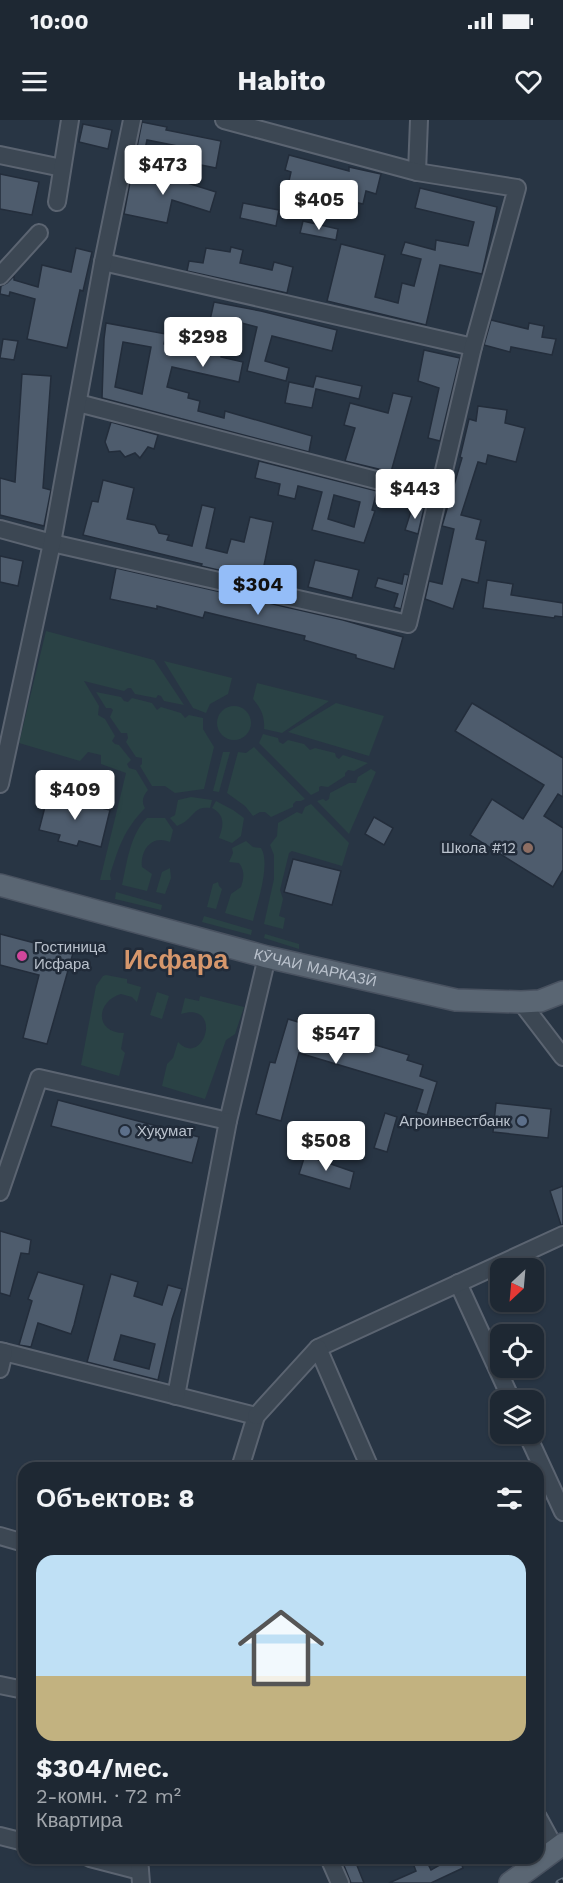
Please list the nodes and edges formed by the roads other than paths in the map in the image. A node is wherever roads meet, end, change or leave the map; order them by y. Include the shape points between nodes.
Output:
1 (70, 120) edge
2 (132, 120) edge
3 (224, 120) edge
4 (419, 120) edge
5 (0, 155) edge
6 (62, 168) junction
7 (417, 172) junction
8 (57, 202) dead end
9 (39, 233) dead end
10 (103, 262) junction
11 (0, 276) edge
12 (473, 347) junction
13 (78, 403) junction
14 (438, 496) junction
15 (0, 529) edge
16 (52, 543) junction
17 (0, 784) edge
18 (0, 885) edge
19 (267, 957) junction
20 (563, 992) edge
21 (520, 1002) junction
22 (563, 1057) edge
23 (228, 1121) junction
24 (0, 1192) edge
25 (563, 1235) edge
26 (458, 1283) junction
27 (318, 1348) junction
28 (2, 1352) edge
29 (0, 1369) edge
30 (507, 1390) edge
31 (176, 1396) junction
32 (256, 1416) junction
33 (532, 1444) edge
34 (242, 1462) edge
35 (367, 1462) edge
36 (540, 1462) edge
37 (544, 1471) edge
38 (563, 1512) edge
39 (0, 1536) edge
40 (18, 1541) edge
41 (0, 1685) edge
42 (18, 1689) edge
43 (544, 1826) edge
44 (0, 1836) edge
45 (18, 1840) edge
46 (559, 1847) edge
47 (544, 1858) edge
48 (113, 1864) edge
49 (332, 1864) edge
50 (536, 1864) edge
51 (140, 1871) edge
52 (340, 1883) edge
53 (510, 1883) edge

1 - 6 street
2 - 10 street
3 - 7 street
4 - 7 street
5 - 6 street
6 - 8 street
7 - 12 street via 517,188
9 - 11 street
10 - 12 street
10 - 13 street
12 - 14 street
13 - 14 street
13 - 16 street
14 - 16 street via 408,624
15 - 16 street
16 - 17 street
18 - 19 main road, КӮЧАИ МАРКАЗӢ
19 - 21 main road, КӮЧАИ МАРКАЗӢ via 456,1000
19 - 23 street
20 - 21 main road, КӮЧАИ МАРКАЗӢ
21 - 22 street
23 - 24 street via 39,1078
23 - 31 street
25 - 26 street
26 - 27 street
26 - 30 street
27 - 32 street
27 - 35 street
28 - 29 street
28 - 31 street
31 - 32 street
32 - 34 street
33 - 36 street
37 - 38 street
39 - 40 street
41 - 42 street
43 - 46 street
44 - 45 street
46 - 47 main road
48 - 51 street
49 - 52 street
50 - 53 main road

